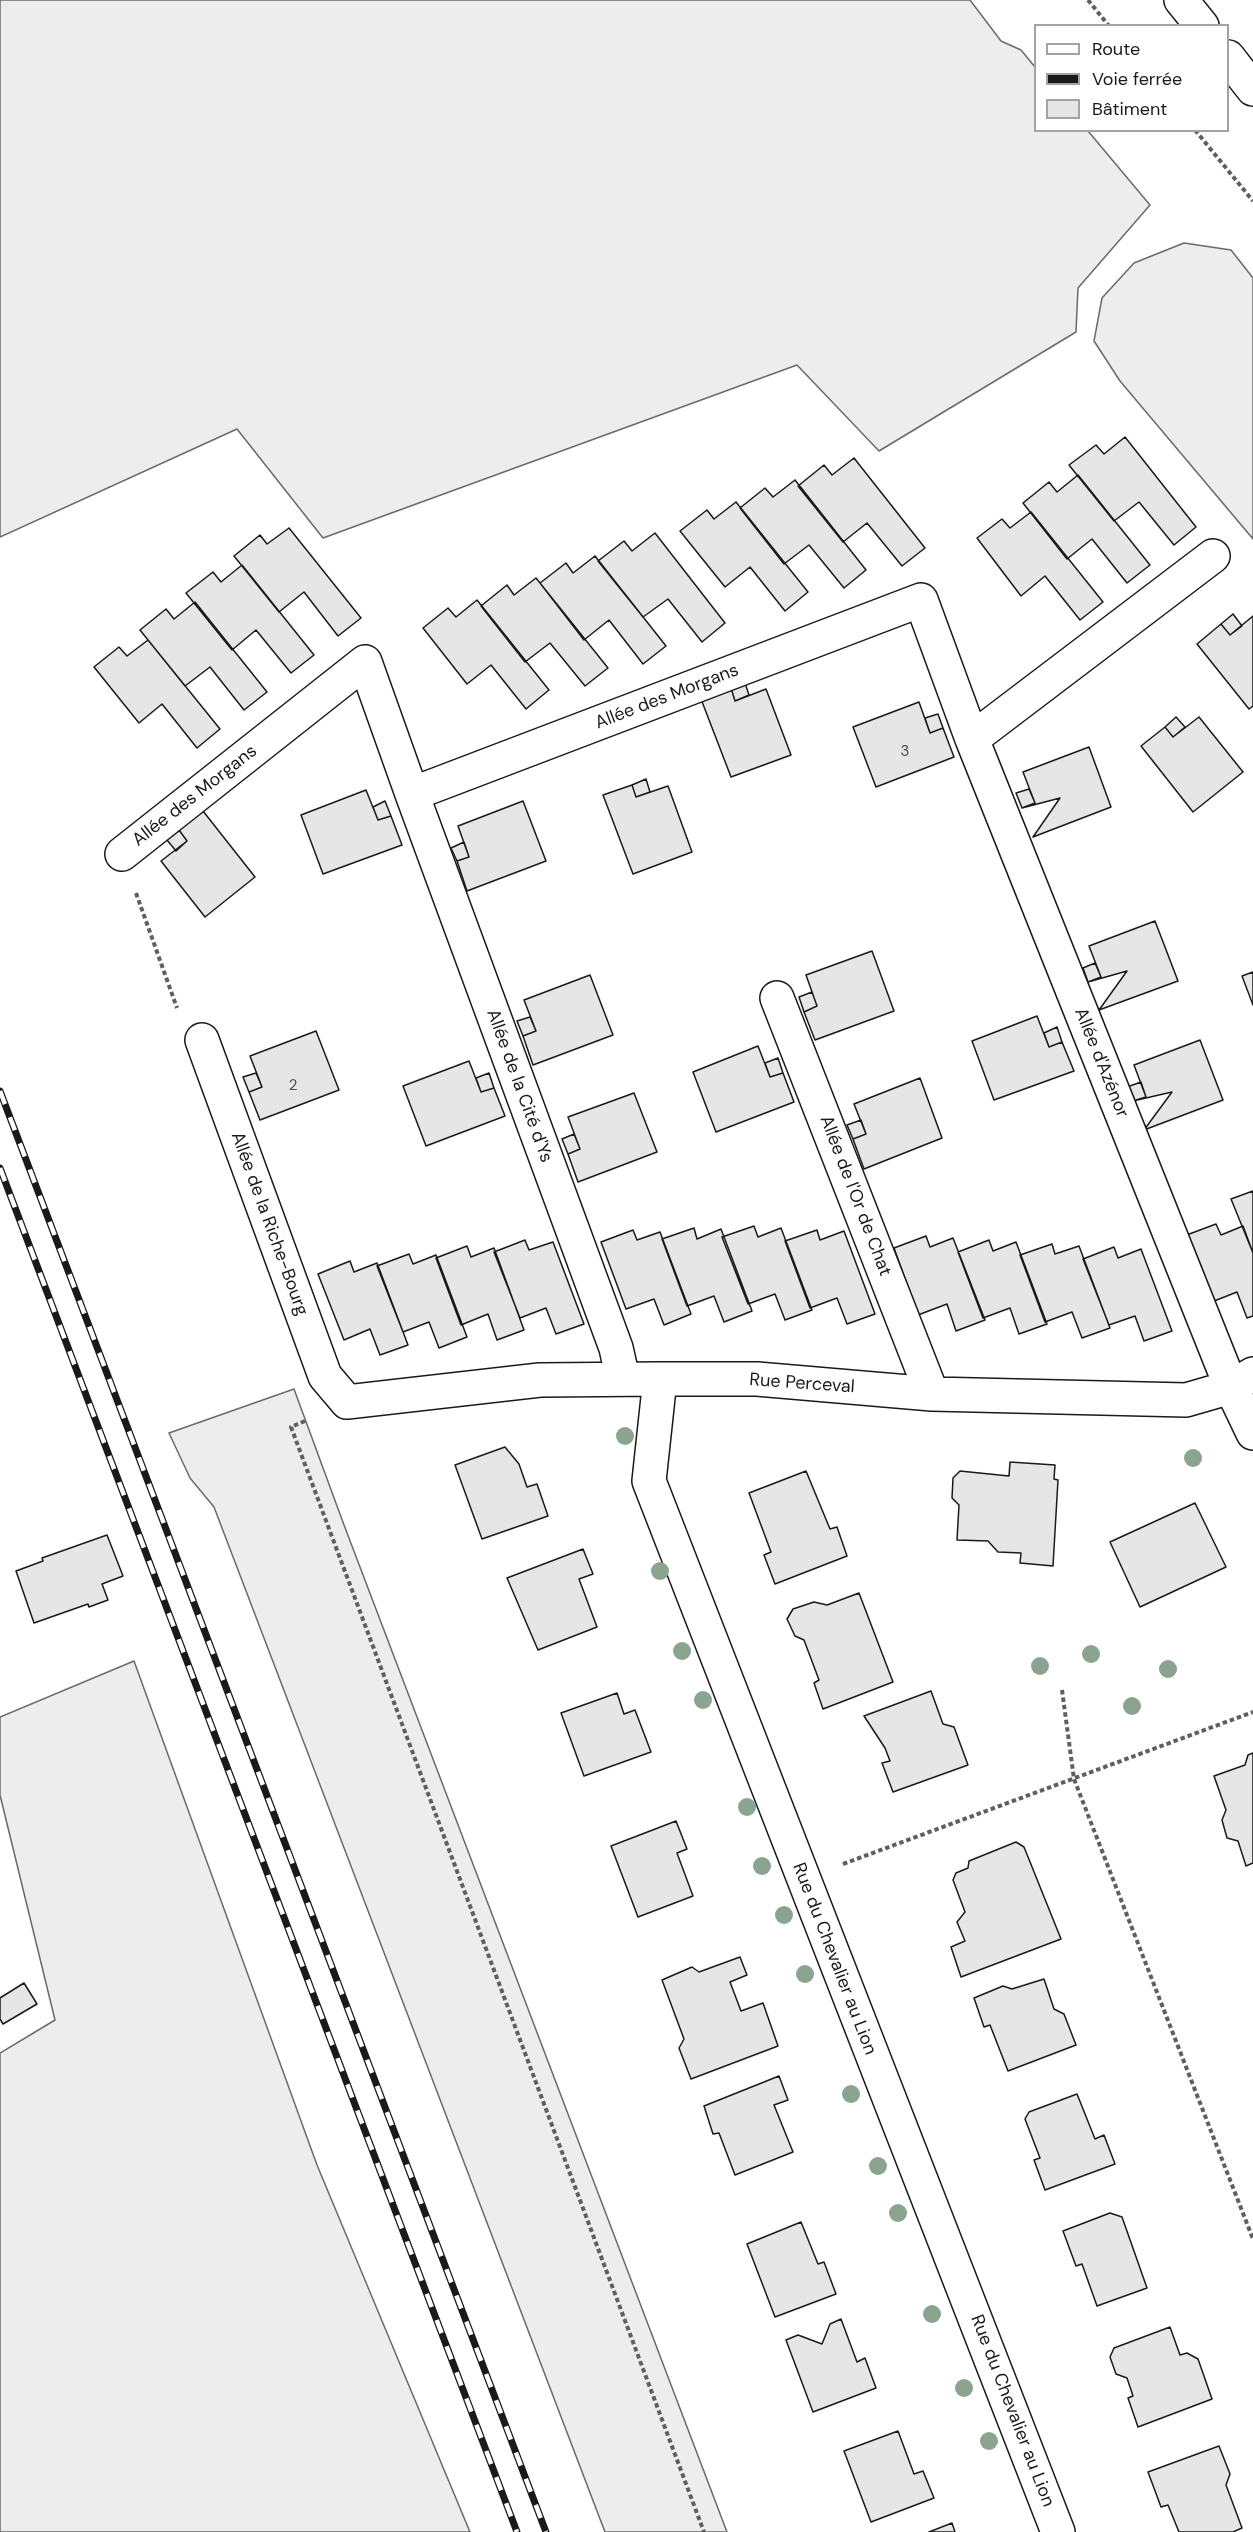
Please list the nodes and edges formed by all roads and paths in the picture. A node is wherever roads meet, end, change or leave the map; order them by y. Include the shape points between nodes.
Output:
1 (1088, 0) edge
2 (1181, 0) edge
3 (1107, 24) edge
4 (1200, 24) edge
5 (1229, 59) edge
6 (1253, 89) edge
7 (1197, 132) edge
8 (1253, 201) edge
9 (1213, 556) dead end
10 (972, 739) junction
11 (412, 794) junction
12 (122, 854) joint
13 (777, 998) dead end
14 (202, 1040) joint
15 (623, 1379) junction
16 (660, 1379) junction
17 (1242, 1380) edge
18 (932, 1394) junction
19 (346, 1402) junction
20 (1253, 1433) edge
21 (1062, 1690) dead end
22 (1253, 1712) edge
23 (1074, 1779) junction
24 (803, 1879) junction
25 (1253, 2239) edge
26 (704, 2532) edge
27 (1058, 2532) edge

1 - 3 path
2 - 4 street
5 - 6 street
7 - 8 path
9 - 10 street
10 - 11 street, Allée des Morgans via 921,600
10 - 17 street, Allée d'Azénor
11 - 12 street, Allée des Morgans via 366,662
11 - 15 street, Allée de la Cité d'Ys via 616,1348
12 - 14 path via 183,1026
13 - 18 street, Allée de l'Or de Chat
14 - 19 street, Allée de la Riche-Bourg via 325,1376
15 - 16 street, Rue Perceval
15 - 19 street, Rue Perceval via 540,1380
16 - 18 street, Rue Perceval via 757,1379
16 - 24 street, Rue du Chevalier au Lion via 648,1481
17 - 18 street, Rue Perceval via 1186,1400
17 - 20 street, Allée d'Azénor
19 - 26 path via 291,1427
21 - 23 path
22 - 23 path
23 - 24 path
23 - 25 path
24 - 27 street, Rue du Chevalier au Lion

